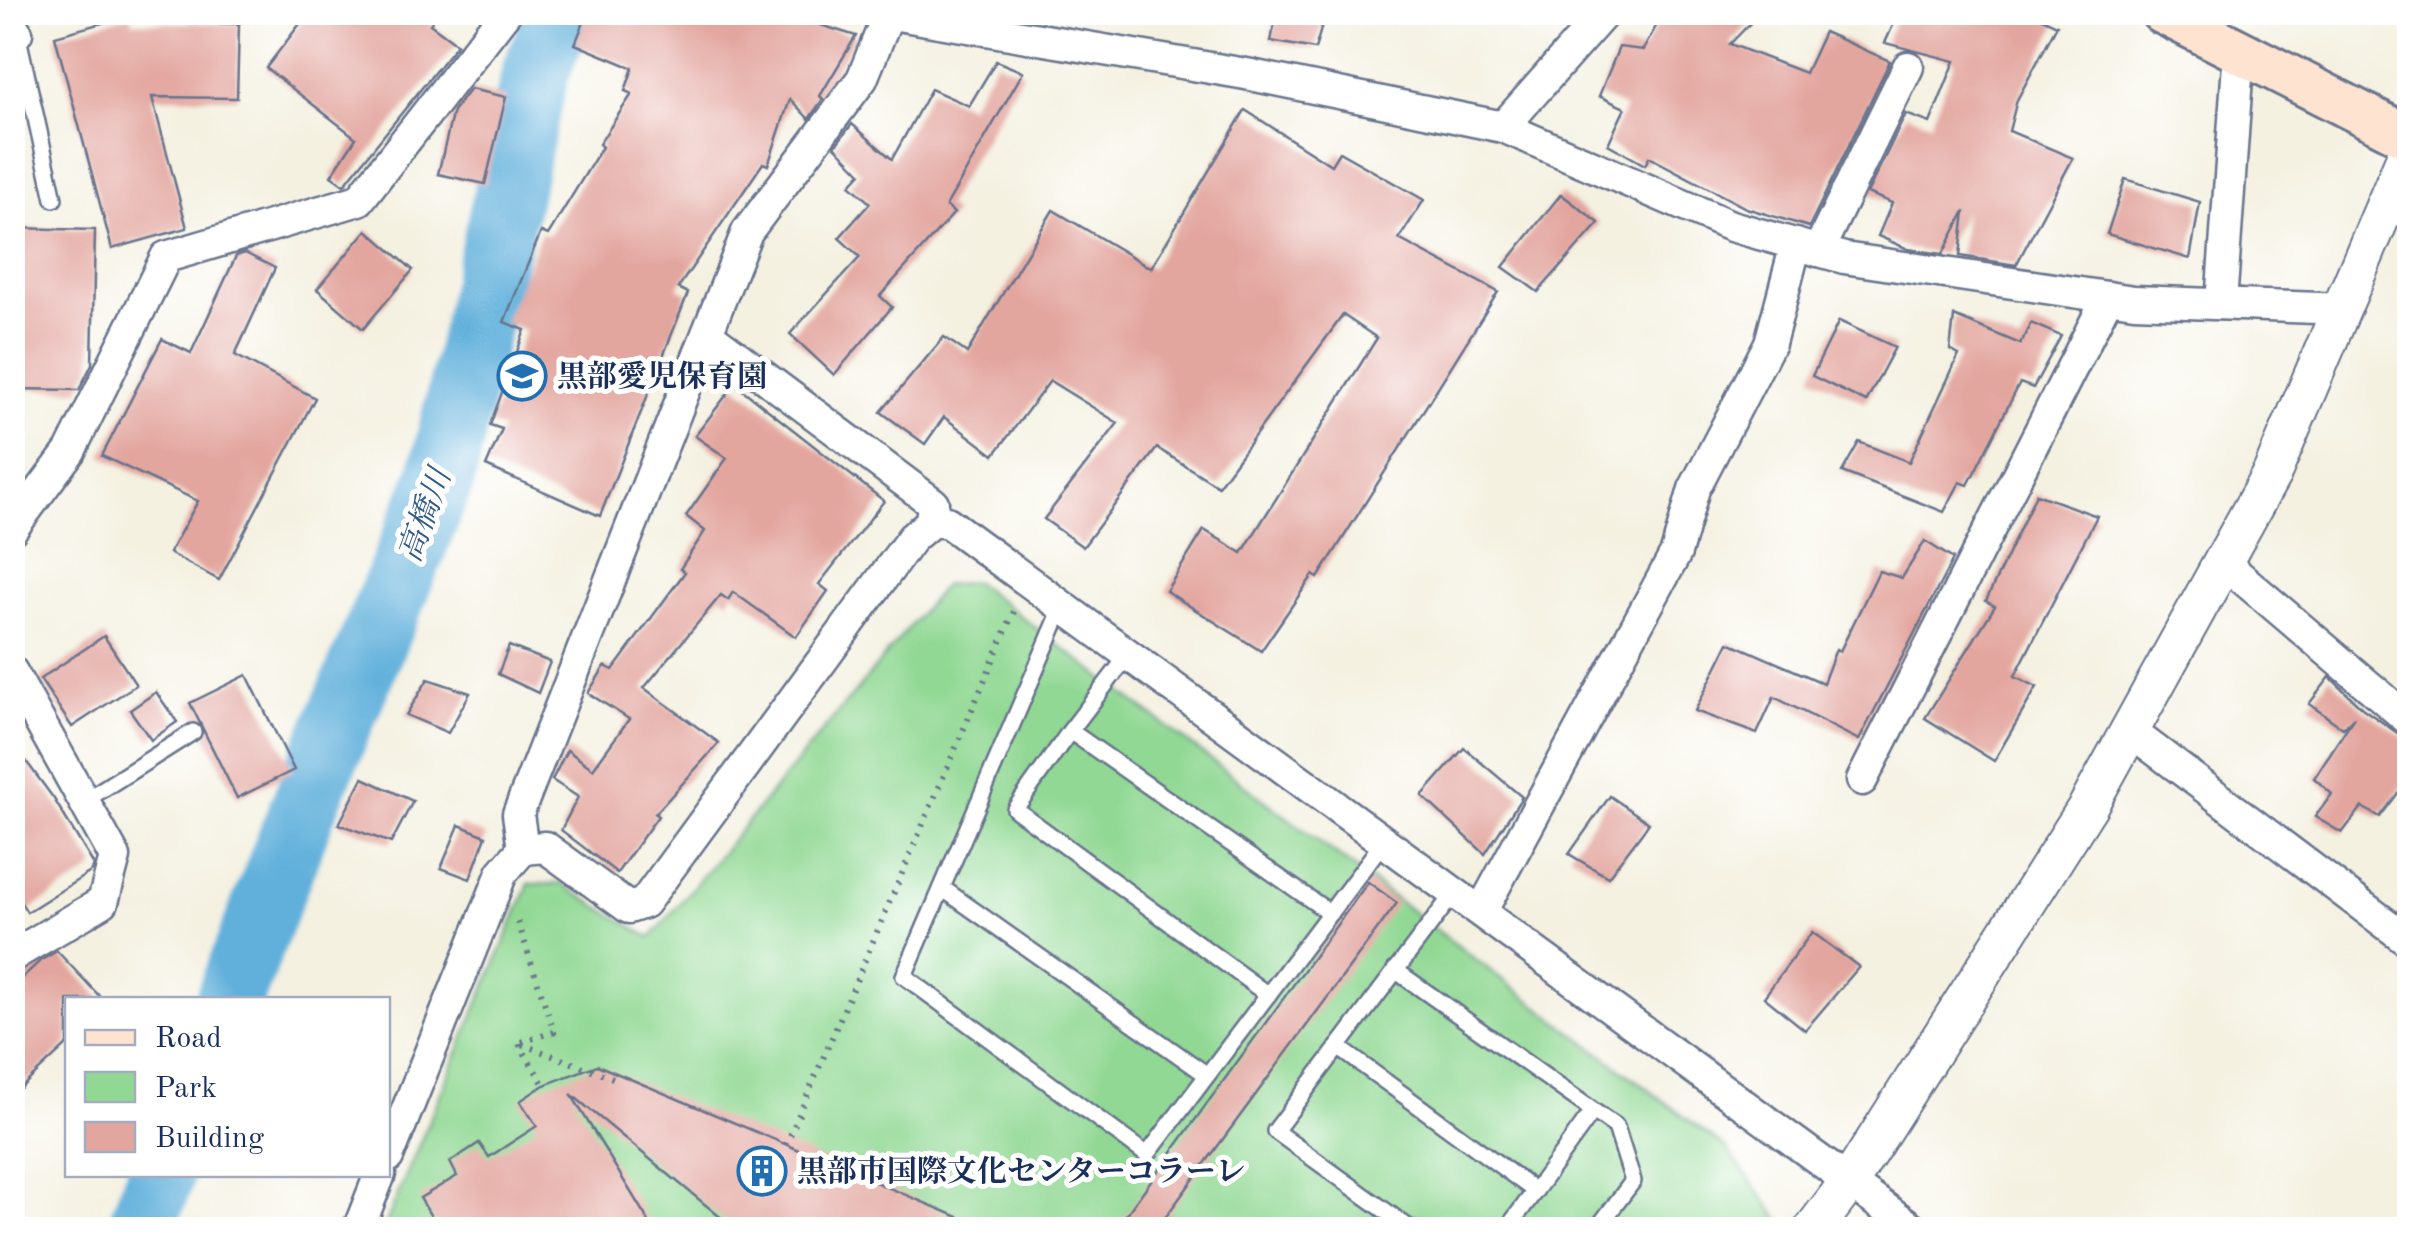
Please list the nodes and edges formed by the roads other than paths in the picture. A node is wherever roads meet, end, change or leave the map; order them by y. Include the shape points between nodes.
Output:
1 (506, 12) edge
2 (1605, 12) edge
3 (2162, 12) edge
4 (884, 14) edge
5 (933, 17) edge
6 (15, 29) edge
7 (2239, 49) junction
8 (1908, 67) dead end
9 (1502, 127) junction
10 (2410, 138) edge
11 (2410, 147) edge
12 (54, 199) dead end
13 (1807, 248) junction
14 (2108, 297) junction
15 (2221, 304) junction
16 (2344, 309) junction
17 (707, 334) junction
18 (931, 522) junction
19 (12, 529) edge
20 (2223, 562) junction
21 (1063, 606) junction
22 (1129, 654) junction
23 (12, 672) edge
24 (2410, 721) edge
25 (1070, 731) junction
26 (2130, 731) junction
27 (193, 732) dead end
28 (1862, 780) dead end
29 (985, 788) junction
30 (84, 801) junction
31 (1014, 808) junction
32 (1384, 841) junction
33 (523, 848) junction
34 (942, 888) junction
35 (1454, 893) junction
36 (1482, 912) junction
37 (1330, 913) junction
38 (2410, 942) edge
39 (12, 956) edge
40 (1395, 970) junction
41 (1268, 995) junction
42 (1338, 1047) junction
43 (1207, 1075) junction
44 (1593, 1111) junction
45 (390, 1152) edge
46 (379, 1177) edge
47 (1848, 1182) junction
48 (1535, 1191) junction
49 (358, 1230) edge
50 (1412, 1230) edge
51 (1506, 1230) edge
52 (1596, 1230) edge
53 (1813, 1230) edge
54 (1915, 1230) edge

1 - 19 street via 359,200 166,257 70,452
2 - 9 street
3 - 7 main road
4 - 5 street
4 - 17 street via 862,79 747,232
5 - 9 street
6 - 12 lane
7 - 10 main road
7 - 15 street
8 - 13 street
9 - 13 street via 1732,226
11 - 16 street
13 - 14 street
13 - 36 street via 1770,343 1694,488 1676,553
14 - 15 street
14 - 28 street
15 - 16 street
16 - 20 street via 2272,472
17 - 18 street via 933,503
17 - 33 street via 518,814
18 - 21 street via 947,522
18 - 33 street via 912,538 644,903 630,908 545,848
20 - 24 street
20 - 26 street
21 - 22 street
21 - 29 lane
22 - 25 lane
22 - 32 street
23 - 30 street
25 - 31 lane
25 - 37 lane
26 - 38 street
26 - 47 street
27 - 30 lane
29 - 31 lane
29 - 34 lane
30 - 39 street via 115,856 103,902
31 - 41 lane
32 - 35 street
32 - 37 lane
33 - 45 street via 502,873
34 - 43 lane
34 - 43 lane via 904,976 1148,1155
35 - 36 street
35 - 40 lane
36 - 47 street
37 - 41 lane
40 - 42 lane
40 - 44 lane
41 - 43 lane
42 - 48 lane
42 - 50 lane via 1275,1131
44 - 48 lane
44 - 52 lane via 1616,1128 1633,1181
46 - 49 street
47 - 53 street
47 - 54 street
48 - 51 lane

